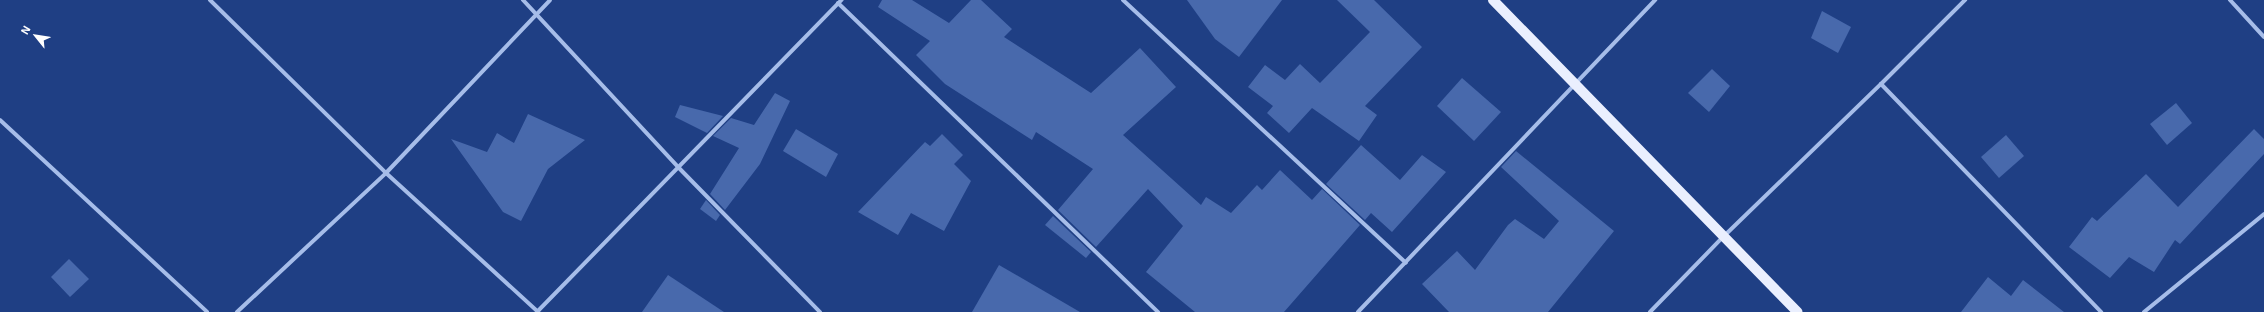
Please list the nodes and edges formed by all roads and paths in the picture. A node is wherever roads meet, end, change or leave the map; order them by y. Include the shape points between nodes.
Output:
1 (210, 0) edge
2 (524, 0) edge
3 (550, 0) edge
4 (1123, 0) edge
5 (1493, 0) edge
6 (1655, 0) edge
7 (1965, 0) edge
8 (2230, 0) edge
9 (839, 1) edge
10 (538, 14) junction
11 (2264, 37) edge
12 (1882, 84) junction
13 (1573, 85) junction
14 (0, 120) edge
15 (678, 167) junction
16 (386, 173) junction
17 (2264, 214) edge
18 (1723, 236) junction
19 (1406, 263) junction
20 (207, 312) edge
21 (238, 312) edge
22 (538, 312) edge
23 (820, 312) edge
24 (1158, 312) edge
25 (1358, 312) edge
26 (1650, 312) edge
27 (1797, 312) edge
28 (2102, 312) edge
29 (2144, 312) edge

1 - 16 street
2 - 10 street
3 - 10 street
4 - 19 street
5 - 13 main road
6 - 13 street
7 - 12 street
8 - 11 street
9 - 15 street
9 - 24 street
10 - 15 street
10 - 16 street
12 - 18 street
12 - 28 street
13 - 18 main road
13 - 19 street
14 - 20 street
15 - 22 street
15 - 23 street
16 - 21 street
16 - 22 street
17 - 29 street
18 - 26 street
18 - 27 main road
19 - 25 street

